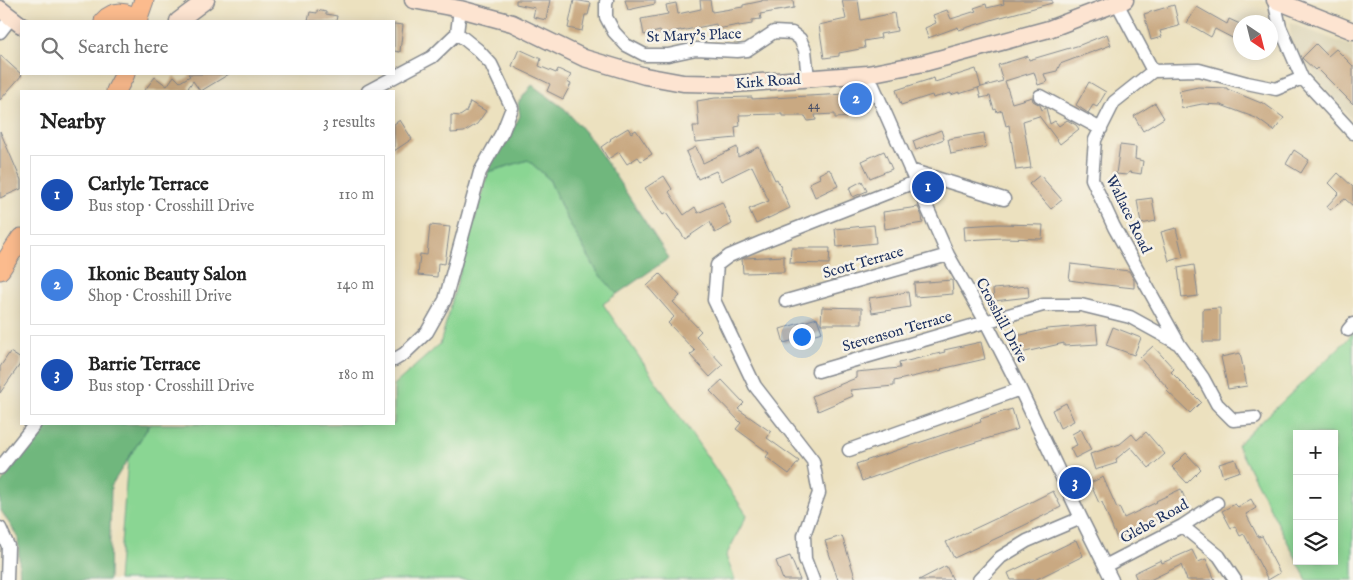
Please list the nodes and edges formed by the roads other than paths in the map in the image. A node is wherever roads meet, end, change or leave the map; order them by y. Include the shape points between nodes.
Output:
1 (144, 0) edge
2 (206, 0) edge
3 (413, 0) edge
4 (608, 0) edge
5 (1275, 0) edge
6 (1121, 1) edge
7 (460, 9) junction
8 (134, 13) edge
9 (11, 17) edge
10 (105, 20) edge
11 (179, 20) edge
12 (0, 32) edge
13 (1353, 32) edge
14 (458, 33) junction
15 (1153, 71) junction
16 (868, 74) junction
17 (117, 75) edge
18 (124, 75) edge
19 (808, 78) junction
20 (1302, 78) junction
21 (116, 90) edge
22 (117, 90) edge
23 (370, 90) edge
24 (1040, 96) dead end
25 (1101, 129) junction
26 (1353, 133) edge
27 (912, 176) junction
28 (1004, 199) dead end
29 (20, 240) edge
30 (948, 256) junction
31 (0, 270) edge
32 (786, 301) dead end
33 (986, 322) junction
34 (1179, 344) junction
35 (395, 359) edge
36 (818, 371) dead end
37 (1020, 389) junction
38 (1255, 418) dead end
39 (34, 425) edge
40 (849, 450) dead end
41 (0, 468) edge
42 (1216, 503) dead end
43 (1081, 518) junction
44 (1182, 526) junction
45 (0, 528) edge
46 (1106, 566) junction
47 (7, 580) edge
48 (813, 580) edge
49 (979, 580) edge
50 (1112, 580) edge
51 (1235, 580) edge

1 - 8 main road
2 - 11 main road
3 - 7 main road, Kirk Road
4 - 19 street, St Mary's Place via 606,17 614,32 626,45 645,55 668,55 696,49 747,50 774,32 792,33 800,39 805,50
5 - 13 main road
5 - 20 street via 1280,27
6 - 15 street
6 - 16 main road, Kirk Road via 1049,29 924,63
7 - 14 street
7 - 19 main road, Kirk Road via 512,23 584,58 646,76 683,83 735,84
8 - 10 main road via 113,14
9 - 12 street
14 - 23 street via 432,57
14 - 35 street via 491,64 512,108 480,172 445,300 427,332
15 - 20 street via 1200,70 1276,89
15 - 25 street, Wallace Road via 1114,102
16 - 19 main road, Kirk Road
16 - 27 street, Crosshill Drive
17 - 21 main road
18 - 22 main road
20 - 26 street
24 - 25 street
25 - 34 street, Wallace Road via 1095,140 1092,178 1114,227
27 - 28 street
27 - 30 street, Crosshill Drive
27 - 48 street via 729,256 718,265 714,300 755,386 813,461 819,493 804,535 805,559
29 - 31 main road
30 - 32 street, Scott Terrace
30 - 33 street, Crosshill Drive
33 - 34 street, Stevenson Terrace via 1044,305 1081,305 1130,317
33 - 36 street, Stevenson Terrace
33 - 37 street, Crosshill Drive
34 - 38 street, Wallace Road via 1217,404 1233,420
37 - 40 street
37 - 43 street, Crosshill Drive
39 - 41 street
42 - 44 street, Glebe Road
43 - 46 street, Crosshill Drive
43 - 49 street via 1027,541 1002,557
44 - 46 street, Glebe Road
44 - 51 street via 1219,556
45 - 47 street via 8,546
46 - 50 street, Crosshill Drive

